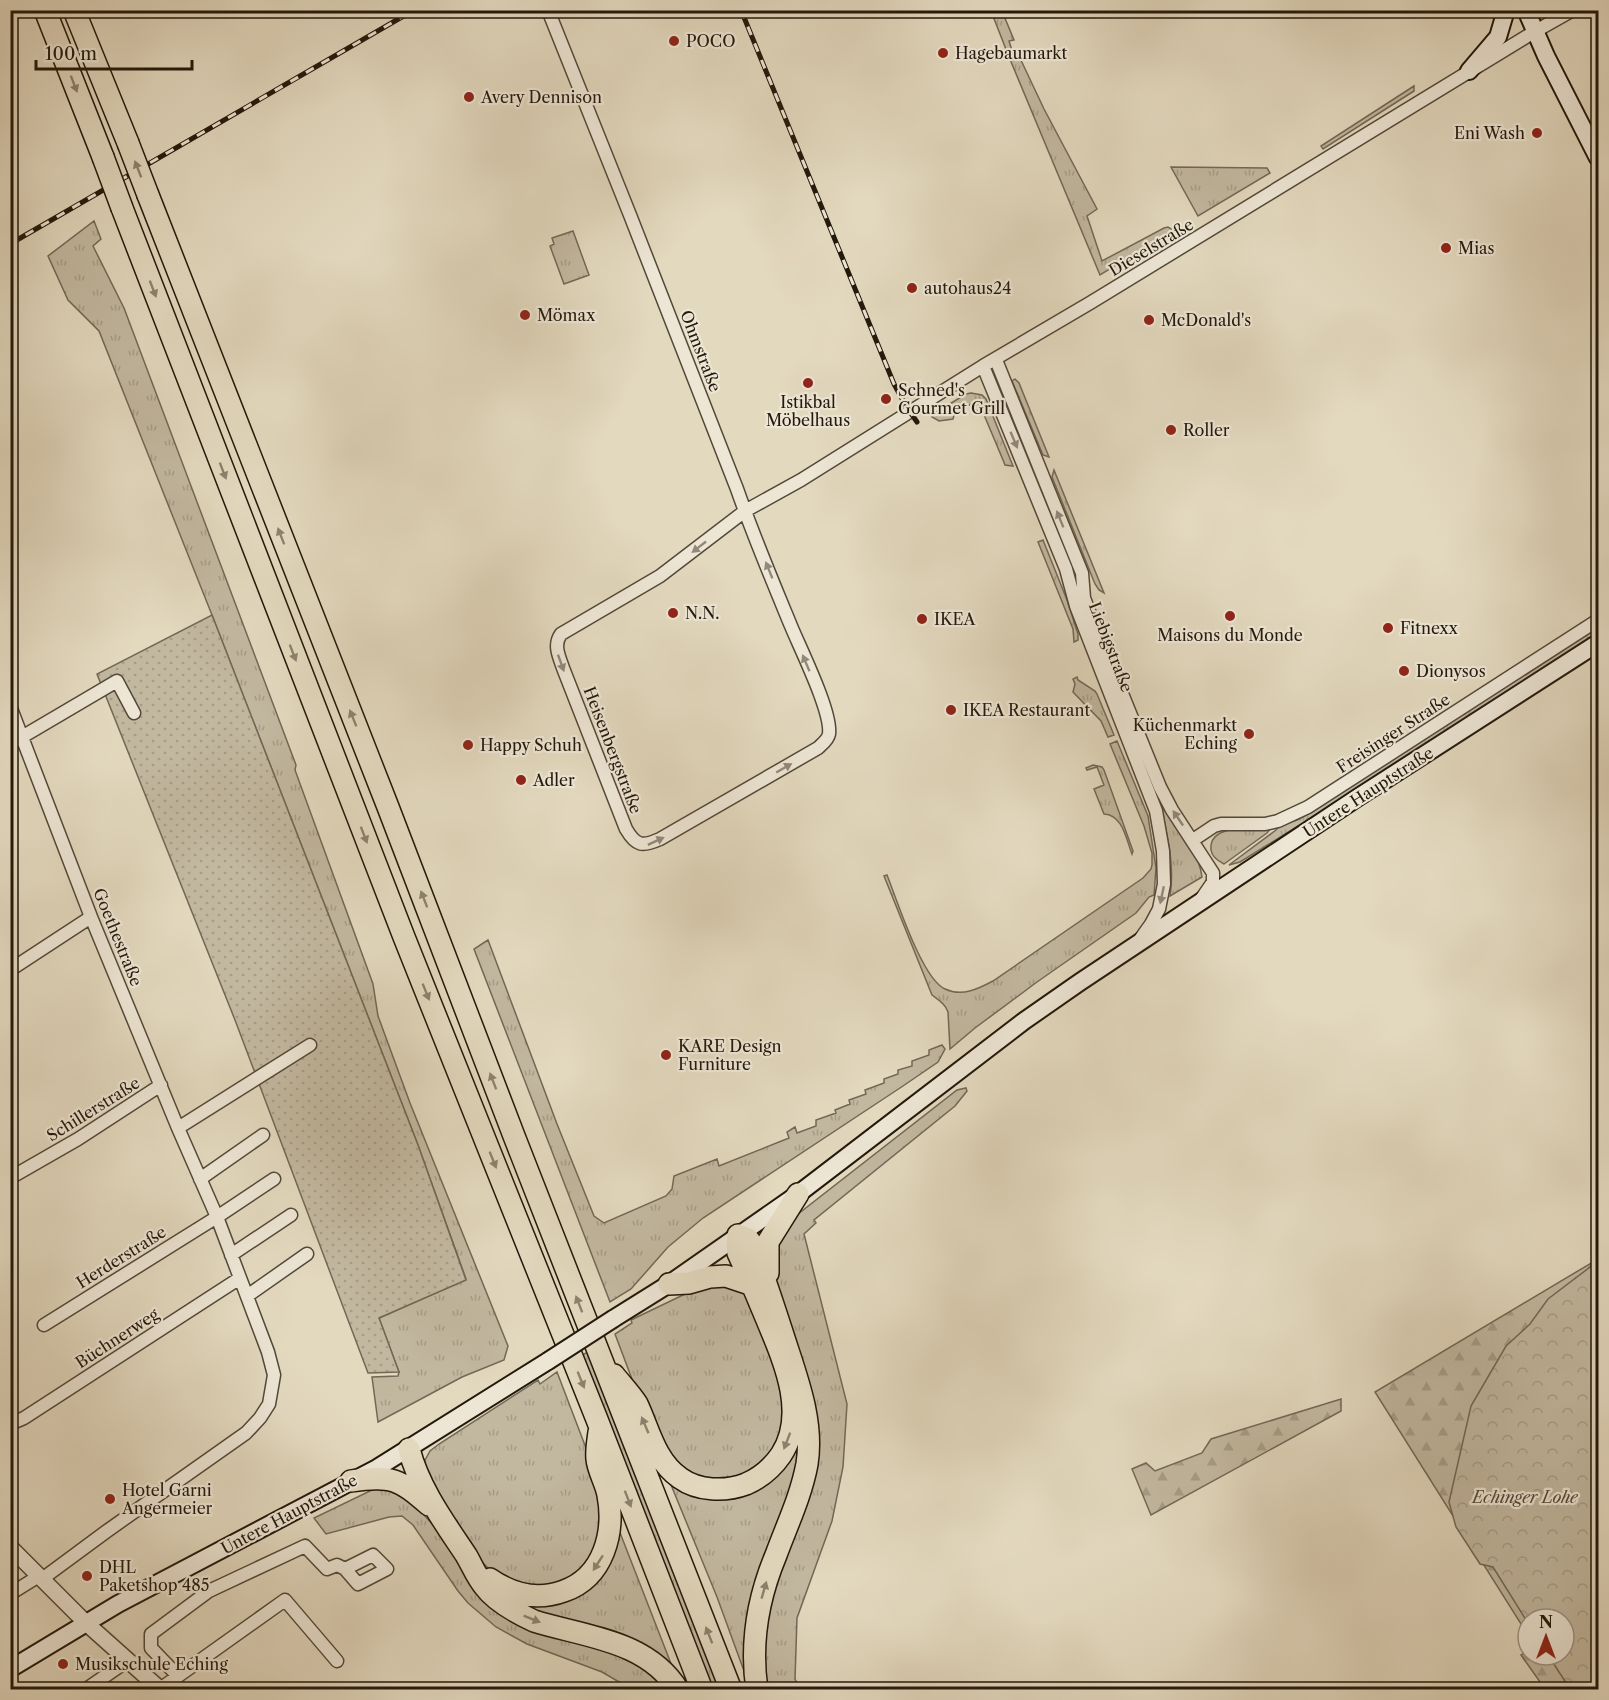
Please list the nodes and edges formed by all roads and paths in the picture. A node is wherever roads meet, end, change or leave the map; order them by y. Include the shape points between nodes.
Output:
1 (45, 10) edge
2 (74, 10) edge
3 (548, 10) edge
4 (1506, 10) edge
5 (1526, 10) edge
6 (1573, 10) edge
7 (1534, 32) junction
8 (1469, 71) junction
9 (1597, 152) edge
10 (996, 360) junction
11 (983, 366) junction
12 (746, 511) junction
13 (1599, 620) edge
14 (1599, 643) edge
15 (823, 702) joint
16 (10, 706) edge
17 (134, 713) dead end
18 (22, 738) junction
19 (10, 744) edge
20 (1193, 840) junction
21 (1246, 872) junction
22 (1213, 873) junction
23 (1198, 903) junction
24 (91, 917) junction
25 (1138, 942) junction
26 (10, 970) edge
27 (310, 1045) dead end
28 (161, 1085) junction
29 (178, 1128) junction
30 (263, 1135) dead end
31 (10, 1178) edge
32 (200, 1179) junction
33 (274, 1179) dead end
34 (798, 1194) junction
35 (291, 1215) dead end
36 (217, 1217) junction
37 (738, 1235) junction
38 (307, 1254) dead end
39 (231, 1255) junction
40 (240, 1278) junction
41 (669, 1284) junction
42 (760, 1287) junction
43 (247, 1296) junction
44 (44, 1325) dead end
45 (601, 1359) junction
46 (10, 1424) edge
47 (599, 1425) junction
48 (405, 1452) junction
49 (351, 1481) junction
50 (409, 1488) junction
51 (439, 1513) junction
52 (10, 1548) edge
53 (474, 1568) junction
54 (345, 1569) dead end
55 (40, 1578) junction
56 (10, 1594) edge
57 (86, 1623) junction
58 (127, 1661) junction
59 (337, 1661) dead end
60 (10, 1669) edge
61 (177, 1675) junction
62 (86, 1689) edge
63 (160, 1689) edge
64 (678, 1689) edge
65 (702, 1689) edge
66 (730, 1689) edge
67 (757, 1689) edge

1 -> 47 highway, bridge via 404,937
45 -> 2 highway, bridge
3 - 12 street, Ohmstraße
4 - 8 main road via 1497,38
5 - 7 main road
6 - 7 street, Dieselstraße
7 - 8 street, Dieselstraße
7 - 9 main road
8 - 10 street, Dieselstraße
10 - 11 street, Dieselstraße
20 -> 10 street, Liebigstraße via 1167,800 1134,724 1084,598 1082,573
11 - 12 street, Dieselstraße
11 -> 25 street, Liebigstraße via 1066,569 1076,606 1156,811 1164,885 1159,909
15 -> 12 street, Ohmstraße
12 -> 15 street, Heisenbergstraße via 660,576 557,639 557,652 630,836 642,845 654,842 818,748 829,734
13 - 20 street, Freisinger Straße via 1308,807 1264,824 1214,826
14 - 21 main road, Untere Hauptstraße
16 - 18 street, Goethestraße
17 - 18 street via 117,681
18 - 19 street
18 - 24 street, Goethestraße
20 - 22 street, Liebigstraße
21 - 22 street
21 - 23 main road, Untere Hauptstraße
22 - 23 street via 1213,882
23 - 25 main road, Untere Hauptstraße
24 - 26 street
24 - 28 street, Goethestraße
25 - 34 main road, Untere Hauptstraße via 1024,1022
27 - 29 street
28 - 29 street, Goethestraße
28 - 31 street, Schillerstraße
29 - 32 street, Goethestraße
30 - 32 street
32 - 36 street, Goethestraße
33 - 36 street
34 - 37 main road, Untere Hauptstraße
34 - 42 highway via 768,1242
35 - 39 street
36 - 39 street, Goethestraße
36 - 44 street, Herderstraße
37 - 41 main road, Untere Hauptstraße
37 - 42 highway via 738,1253
38 - 43 street
39 - 40 street, Goethestraße
40 - 43 street, Goethestraße
40 - 46 street, Büchnerweg
41 - 42 highway via 726,1276
41 - 48 main road, Untere Hauptstraße, bridge
42 -> 45 highway via 790,1386 793,1416 789,1438 777,1461 747,1483 712,1489 679,1478 664,1463 636,1402
67 -> 42 highway via 754,1644 760,1604 797,1503 808,1447 801,1390
43 - 55 street, Goethestraße via 274,1375 269,1404 260,1418 246,1433
66 -> 45 highway
47 -> 53 highway via 597,1461 608,1492 610,1532 603,1555 590,1575 569,1590 534,1596 502,1587
47 -> 65 highway
48 - 49 main road, Untere Hauptstraße
48 - 50 highway via 398,1464
48 - 51 highway
49 - 50 highway via 391,1479
49 - 57 main road, Untere Hauptstraße
50 - 51 highway
51 - 53 highway
52 - 55 street
53 -> 64 highway via 485,1588 522,1615 640,1653
54 - 61 street via 337,1565 327,1569 306,1545 209,1591 151,1634 152,1648
55 - 56 street, Goethestraße
55 - 57 street
57 - 58 street
57 - 60 main road, Untere Hauptstraße
58 - 62 street
58 - 63 street
59 - 61 street via 285,1600
61 - 63 street

